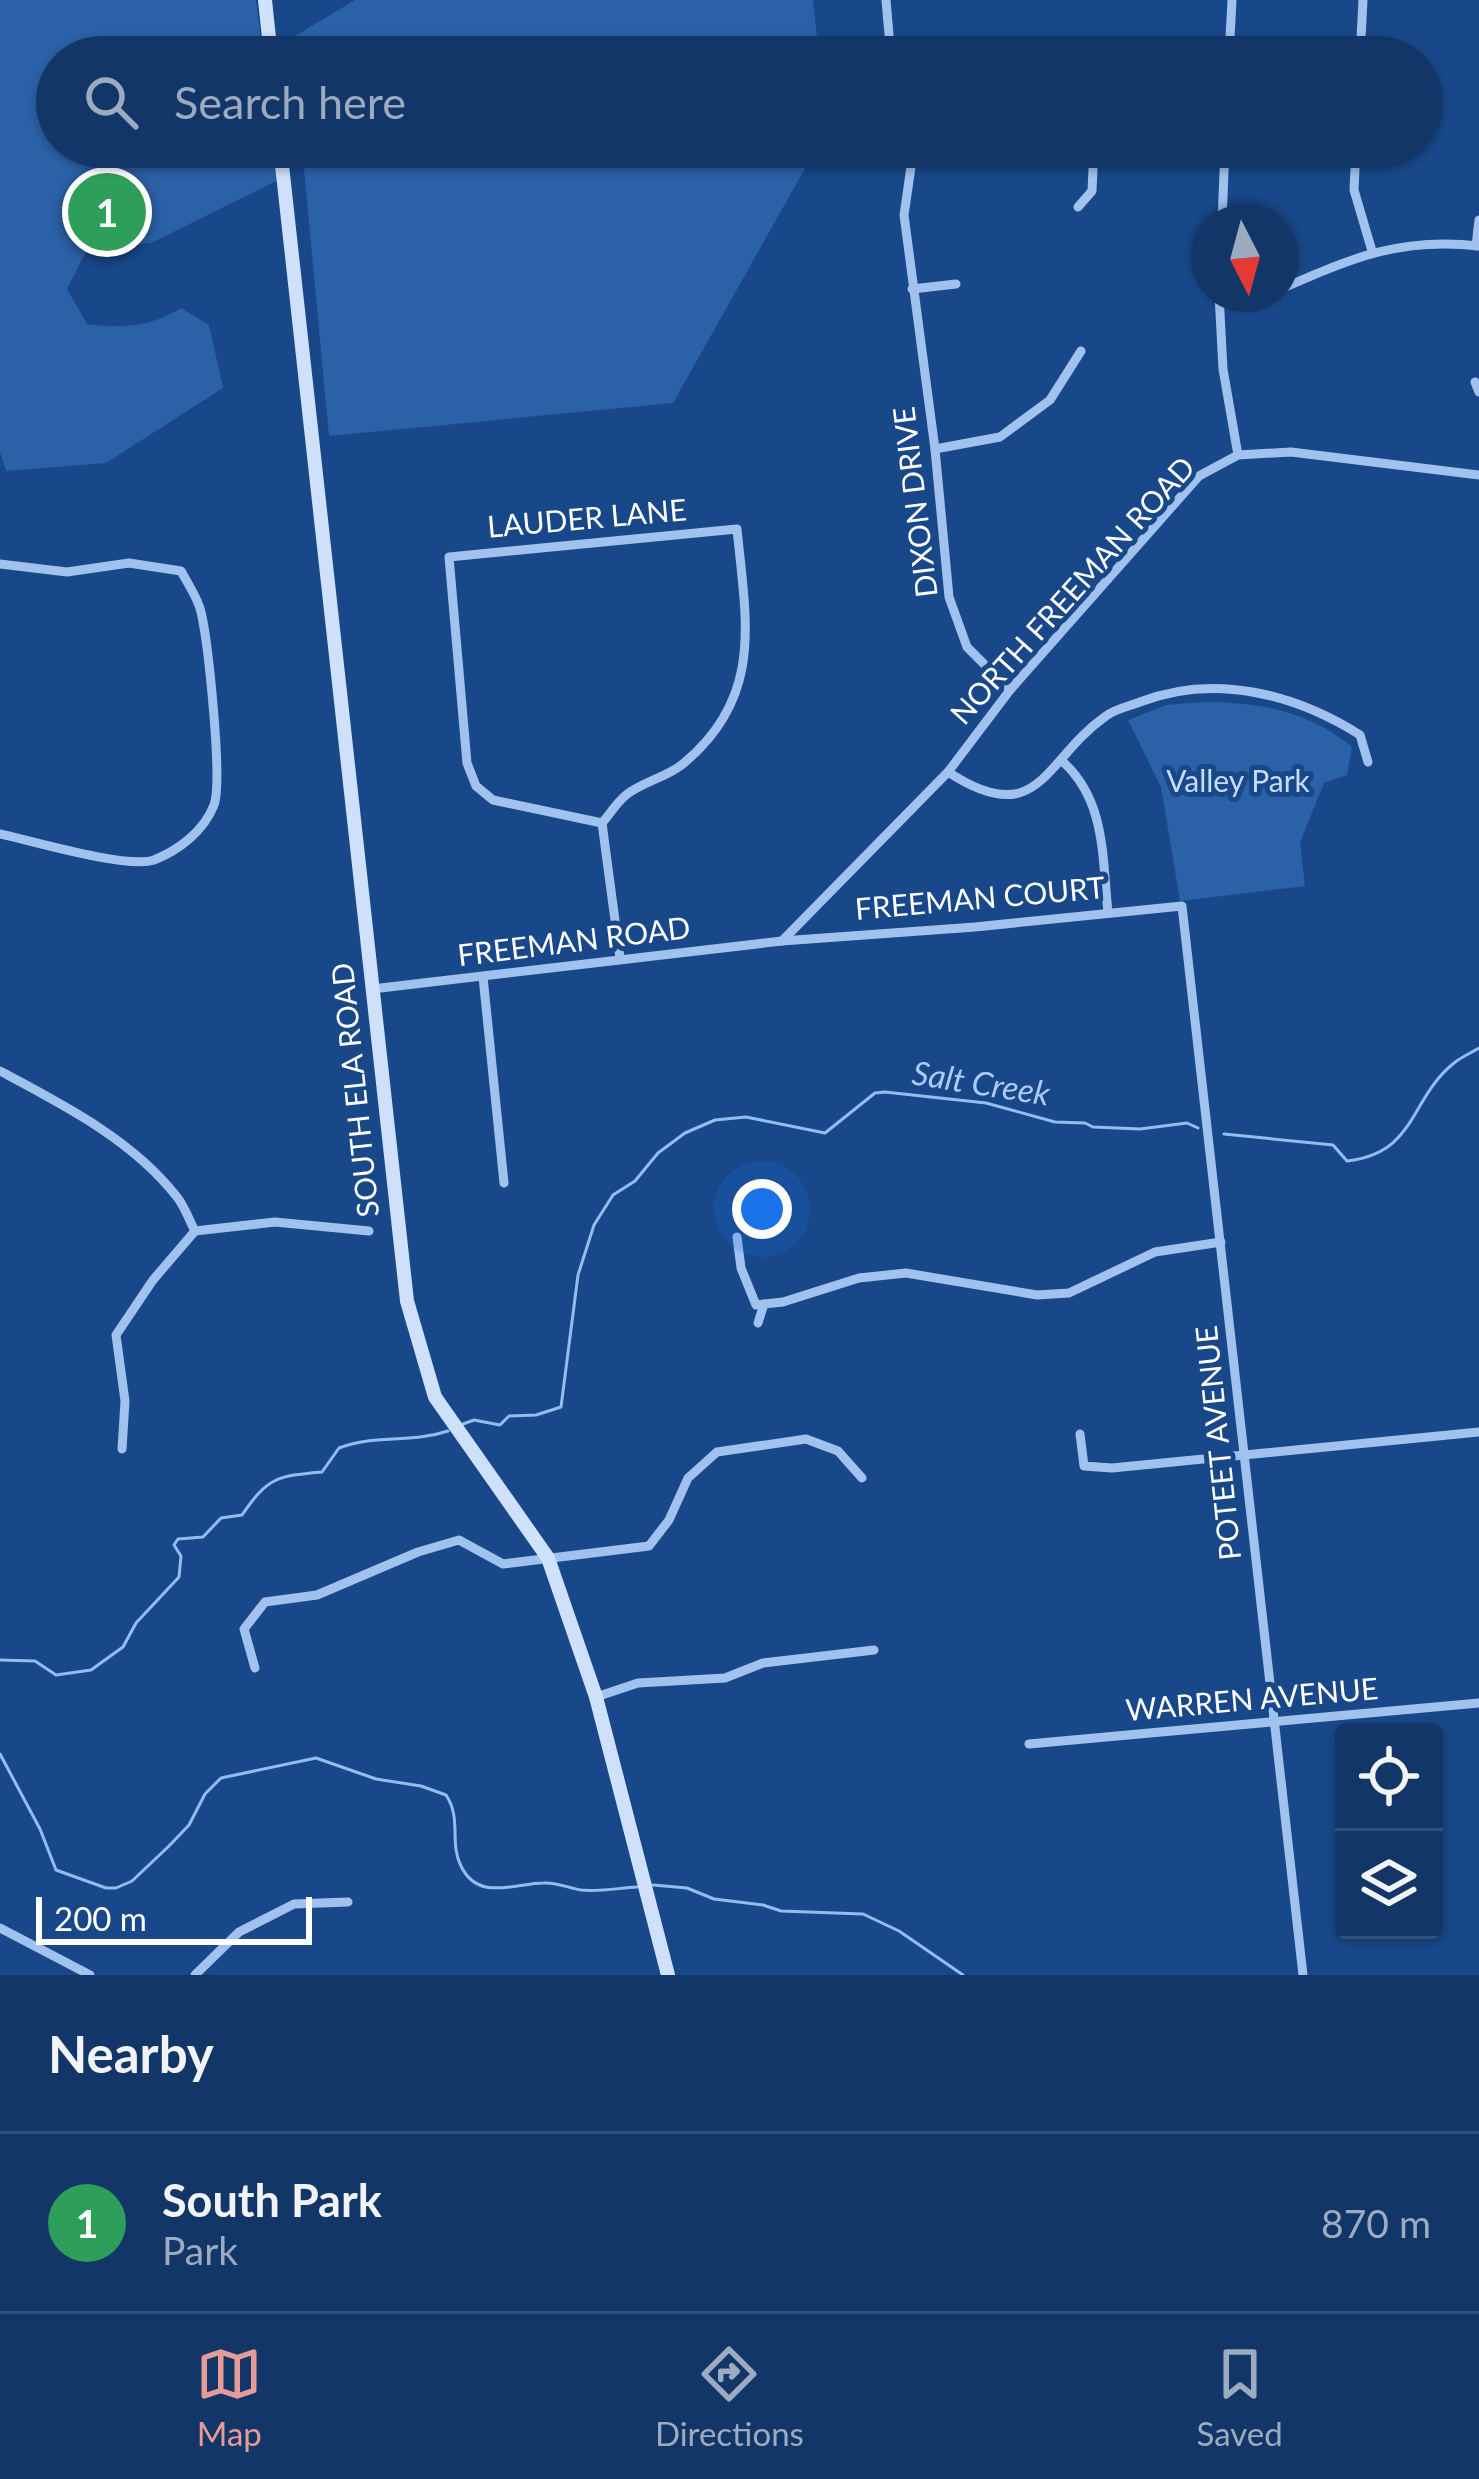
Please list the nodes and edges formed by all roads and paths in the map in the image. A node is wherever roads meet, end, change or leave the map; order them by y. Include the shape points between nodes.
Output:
1 (265, 0) edge
2 (886, 0) edge
3 (1232, 0) edge
4 (1363, 0) edge
5 (269, 36) edge
6 (889, 36) edge
7 (1230, 36) edge
8 (1361, 36) edge
9 (282, 168) edge
10 (911, 168) edge
11 (1093, 168) edge
12 (1224, 168) edge
13 (1355, 168) edge
14 (1223, 204) edge
15 (1078, 207) dead end
16 (1479, 220) edge
17 (1477, 246) edge
18 (1372, 251) junction
19 (1299, 281) edge
20 (956, 284) dead end
21 (912, 289) junction
22 (1220, 312) edge
23 (1081, 351) dead end
24 (934, 448) junction
25 (1238, 454) junction
26 (1479, 475) edge
27 (0, 564) edge
28 (1010, 690) junction
29 (1062, 761) junction
30 (1368, 762) dead end
31 (948, 772) junction
32 (602, 823) junction
33 (0, 834) edge
34 (1182, 906) joint
35 (1108, 912) junction
36 (782, 941) junction
37 (620, 958) junction
38 (483, 977) junction
39 (372, 989) junction
40 (0, 1070) edge
41 (504, 1183) dead end
42 (195, 1231) junction
43 (368, 1231) dead end
44 (737, 1237) dead end
45 (1221, 1242) junction
46 (764, 1304) junction
47 (758, 1323) dead end
48 (1479, 1432) edge
49 (1080, 1435) dead end
50 (122, 1449) dead end
51 (1244, 1454) junction
52 (862, 1478) dead end
53 (548, 1558) junction
54 (874, 1650) dead end
55 (255, 1668) dead end
56 (596, 1697) junction
57 (1479, 1703) edge
58 (1273, 1724) junction
59 (1029, 1744) dead end
60 (348, 1902) dead end
61 (0, 1928) edge
62 (90, 1975) edge
63 (195, 1975) edge
64 (668, 1975) edge
65 (1303, 1975) edge

1 - 5 main road
2 - 6 street
3 - 7 street
4 - 8 street
9 - 39 main road, SOUTH ELA ROAD
10 - 21 street, DIXON DRIVE via 904,215
11 - 15 street via 1092,191
12 - 14 street
13 - 18 street
16 - 17 street
17 - 18 street
18 - 19 street
20 - 21 street
21 - 24 street, DIXON DRIVE
22 - 25 street
23 - 24 street via 1050,400 1000,436
24 - 28 street, DIXON DRIVE via 949,597 967,646
25 - 26 street, NORTH FREEMAN ROAD via 1292,452
25 - 28 street, NORTH FREEMAN ROAD via 1199,476
27 - 33 street via 67,572 129,562 181,571 201,609 217,755 216,794 203,824 150,862
28 - 31 street, NORTH FREEMAN ROAD
29 - 30 street via 1107,715 1163,694 1219,689 1272,694 1323,712 1360,735
29 - 31 street via 1027,790 1004,795
29 - 35 street via 1097,812
31 - 36 street, NORTH FREEMAN ROAD
32 - 32 street, LAUDER LANE via 625,795 683,764 734,702 747,628 736,529 448,556 467,764 476,786 494,800
32 - 37 street
34 - 35 street, FREEMAN COURT
34 - 45 street, POTEET AVENUE
35 - 36 street, FREEMAN COURT
36 - 37 street, FREEMAN ROAD
37 - 38 street, FREEMAN ROAD
38 - 39 street, FREEMAN ROAD
38 - 41 street
39 - 53 main road, SOUTH ELA ROAD via 406,1300 429,1380
40 - 42 street via 79,1113 134,1155 178,1198
42 - 43 street via 275,1222
42 - 50 street via 116,1335
44 - 46 street via 741,1268 756,1305
45 - 46 street via 1155,1252 1069,1293 906,1274
45 - 51 street, POTEET AVENUE
46 - 47 street
48 - 51 street
49 - 51 street via 1084,1466
51 - 58 street, POTEET AVENUE
52 - 53 street via 838,1451 806,1439 717,1452 688,1478 650,1546
53 - 55 street via 502,1564 459,1540 317,1595 265,1602 244,1629
53 - 56 main road, SOUTH ELA ROAD
54 - 56 street via 763,1663 725,1678 638,1683
56 - 64 main road, SOUTH ELA ROAD
57 - 58 street, WARREN AVENUE
58 - 59 street, WARREN AVENUE
58 - 65 street, POTEET AVENUE
60 - 63 street via 293,1904 239,1932
61 - 62 street

